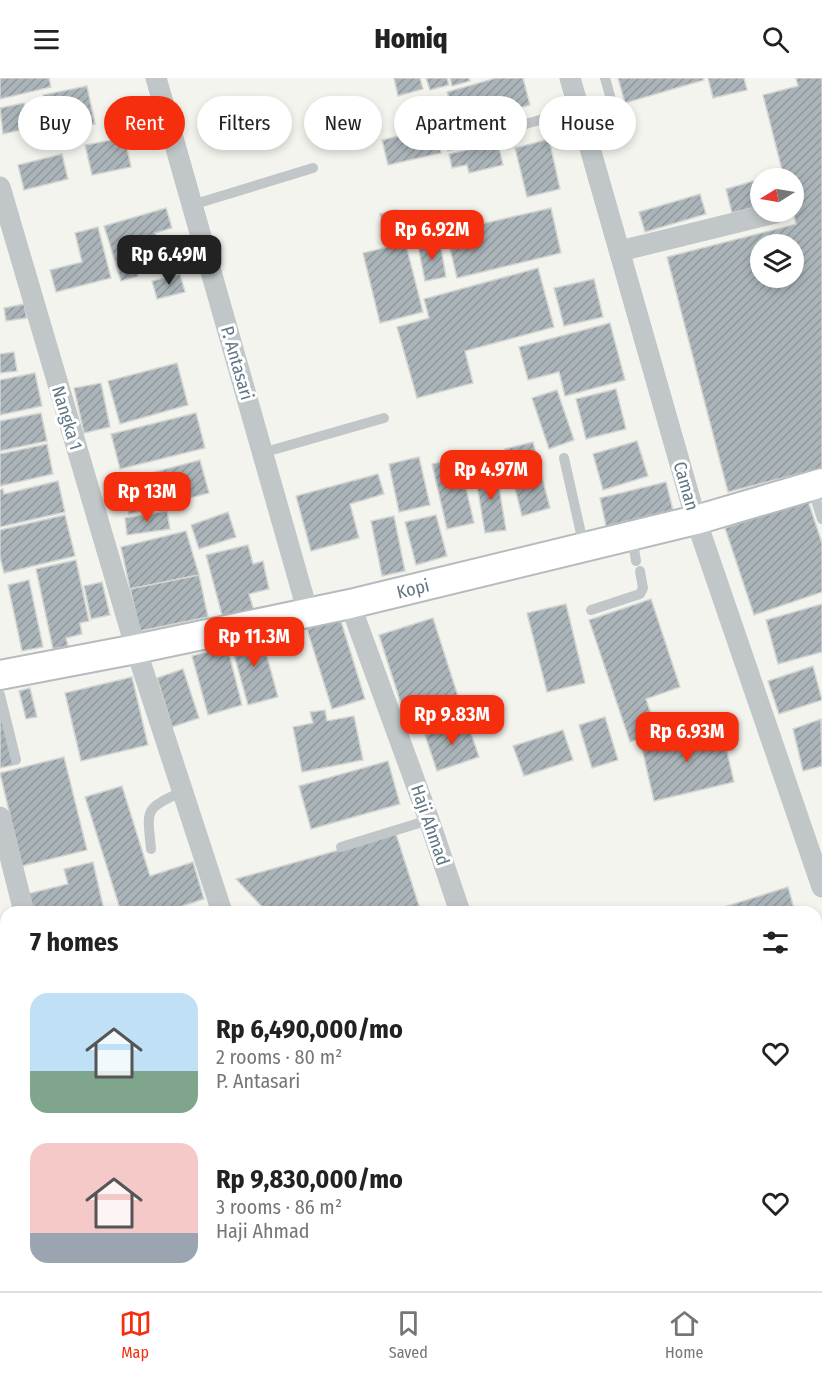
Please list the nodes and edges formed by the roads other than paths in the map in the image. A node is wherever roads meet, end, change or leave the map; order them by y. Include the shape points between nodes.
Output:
1 (156, 78) edge
2 (570, 78) edge
3 (605, 78) edge
4 (575, 96) edge
5 (610, 96) edge
6 (590, 150) edge
7 (313, 168) dead end
8 (0, 187) edge
9 (192, 206) junction
10 (750, 219) edge
11 (620, 251) junction
12 (384, 418) dead end
13 (262, 453) junction
14 (564, 458) dead end
15 (817, 484) edge
16 (822, 519) edge
17 (696, 520) junction
18 (584, 547) junction
19 (636, 556) junction
20 (350, 604) junction
21 (591, 610) dead end
22 (308, 613) junction
23 (136, 649) junction
24 (0, 675) edge
25 (0, 695) edge
26 (16, 760) dead end
27 (183, 791) junction
28 (0, 817) edge
29 (429, 820) junction
30 (340, 847) dead end
31 (151, 849) dead end
32 (822, 887) edge
33 (22, 906) edge
34 (220, 906) edge
35 (458, 906) edge

1 - 9 street, P. Antasari
2 - 4 street, Caman
3 - 5 lane
6 - 11 street, Caman
7 - 9 lane
8 - 23 street, Nangka 1
9 - 13 street, P. Antasari
10 - 11 street
11 - 17 street, Caman
12 - 13 lane
13 - 22 street, P. Antasari
14 - 18 lane
15 - 16 lane
15 - 17 street, Kopi
17 - 19 street, Kopi
17 - 32 street, Caman
18 - 19 street, Kopi
18 - 20 street, Kopi
19 - 21 lane via 643,588 640,594
20 - 22 street, Kopi
20 - 29 street, Haji Ahmad
22 - 23 street, Kopi
23 - 24 street, Kopi
23 - 27 street, Nangka 1
25 - 26 lane
27 - 31 lane via 154,805 148,816
27 - 34 street, Nangka 1
28 - 33 street
29 - 30 lane
29 - 35 street, Haji Ahmad

